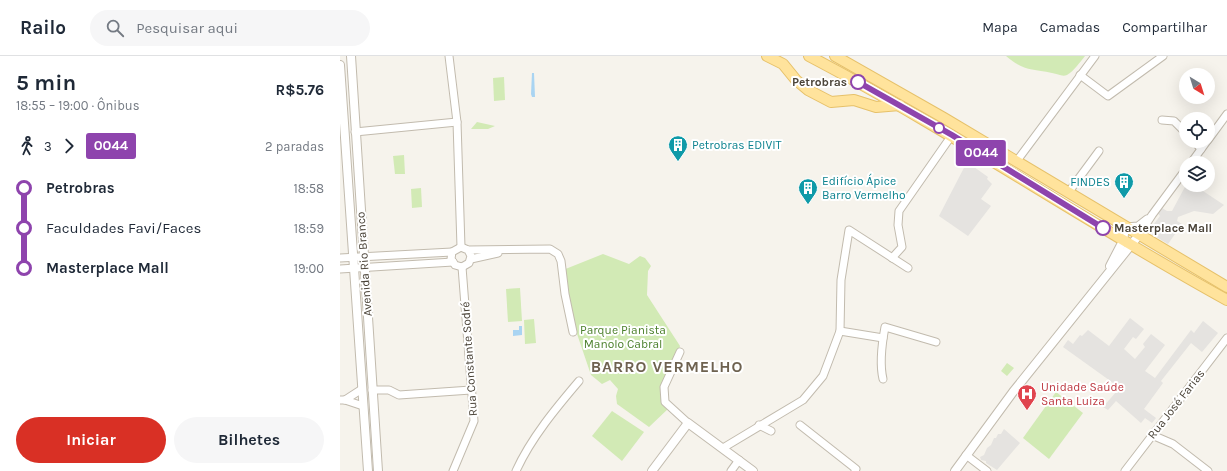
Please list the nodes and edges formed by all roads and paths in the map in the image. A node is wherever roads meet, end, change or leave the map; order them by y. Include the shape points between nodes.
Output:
1 (351, 56) edge
2 (449, 56) edge
3 (767, 56) edge
4 (809, 56) edge
5 (834, 56) edge
6 (1095, 56) edge
7 (1163, 56) edge
8 (340, 65) edge
9 (1080, 75) junction
10 (882, 83) junction
11 (884, 95) junction
12 (869, 105) junction
13 (900, 105) junction
14 (1227, 114) edge
15 (1162, 120) dead end
16 (457, 122) junction
17 (1179, 126) edge
18 (1215, 130) edge
19 (342, 131) edge
20 (355, 132) junction
21 (952, 135) junction
22 (1201, 149) edge
23 (1099, 151) dead end
24 (1196, 156) edge
25 (1016, 162) junction
26 (1179, 178) edge
27 (1068, 193) junction
28 (1152, 215) junction
29 (1125, 227) junction
30 (1139, 235) junction
31 (1123, 241) junction
32 (1132, 246) junction
33 (465, 248) junction
34 (507, 250) junction
35 (452, 252) junction
36 (364, 257) junction
37 (340, 258) edge
38 (353, 258) junction
39 (892, 258) junction
40 (471, 260) junction
41 (453, 262) junction
42 (462, 267) junction
43 (353, 268) junction
44 (365, 268) junction
45 (908, 268) dead end
46 (340, 269) edge
47 (1104, 278) junction
48 (1227, 287) edge
49 (1227, 300) edge
50 (840, 331) junction
51 (573, 332) dead end
52 (883, 338) junction
53 (1227, 338) edge
54 (936, 342) dead end
55 (680, 352) dead end
56 (883, 379) dead end
57 (579, 381) dead end
58 (362, 389) junction
59 (372, 390) junction
60 (471, 390) junction
61 (343, 400) edge
62 (363, 406) junction
63 (688, 423) junction
64 (759, 425) junction
65 (800, 425) dead end
66 (771, 431) dead end
67 (1152, 435) junction
68 (723, 448) junction
69 (966, 456) junction
70 (739, 460) junction
71 (368, 471) edge
72 (378, 471) edge
73 (453, 471) edge
74 (516, 471) edge
75 (652, 471) edge
76 (731, 471) edge
77 (753, 471) edge
78 (855, 471) edge
79 (955, 471) edge
80 (987, 471) edge
81 (1125, 471) edge
82 (1208, 471) edge

1 - 20 street, Avenida Rio Branco
2 - 16 street
3 - 12 main road via 783,64 796,80 822,98 831,102 854,100
4 - 11 main road
5 - 10 main road
6 - 9 street
7 - 9 street via 1108,96
8 - 19 street, Avenida Rio Branco
9 - 25 street
10 - 11 main road
10 - 25 main road
11 - 12 main road via 875,104
11 - 13 main road
12 - 13 main road
13 - 21 main road
14 - 18 street
15 - 17 street via 1174,121
16 - 20 street
16 - 33 street
19 - 38 street, Avenida Rio Branco
20 - 36 street, Avenida Rio Branco
21 - 31 main road
21 - 39 street via 899,211 898,225 902,247
22 - 24 street
23 - 27 street
25 - 27 main road
26 - 28 street
27 - 29 main road
28 - 29 street via 1138,226
28 - 30 street
29 - 30 main road
29 - 31 street
30 - 32 street
30 - 48 main road
31 - 32 main road
31 - 47 street
32 - 47 street
32 - 49 main road
33 - 34 street
33 - 35 street via 458,247
33 - 40 street
34 - 40 street
34 - 51 street via 550,249 558,254
35 - 36 street
35 - 41 street
36 - 38 street
36 - 44 street, Avenida Rio Branco
37 - 38 street
38 - 43 street, Avenida Rio Branco
39 - 45 street
39 - 50 street via 849,230 840,280
40 - 42 street
41 - 42 street
41 - 44 street
42 - 60 street, Rua Constante Sodré
43 - 44 street
43 - 46 street
43 - 58 street, Avenida Rio Branco
44 - 59 street, Avenida Rio Branco
47 - 69 street via 1013,392
50 - 52 street
50 - 64 street via 823,376 803,400
52 - 54 street via 885,327
52 - 56 street
53 - 67 street, Rua José Farias
55 - 63 street via 664,387 665,402
57 - 74 street via 561,401 522,457
58 - 61 street
58 - 62 street, Avenida Rio Branco
59 - 60 street via 389,390 399,395
59 - 72 street, Avenida Rio Branco
60 - 73 street, Rua Constante Sodré via 474,421
61 - 62 street
62 - 71 street, Avenida Rio Branco
63 - 68 street
63 - 75 street
64 - 66 street
64 - 68 street
65 - 78 street via 856,469
67 - 81 street, Rua José Farias
67 - 82 street via 1173,444
68 - 70 street
69 - 79 street
69 - 80 street
70 - 76 street
70 - 77 street

